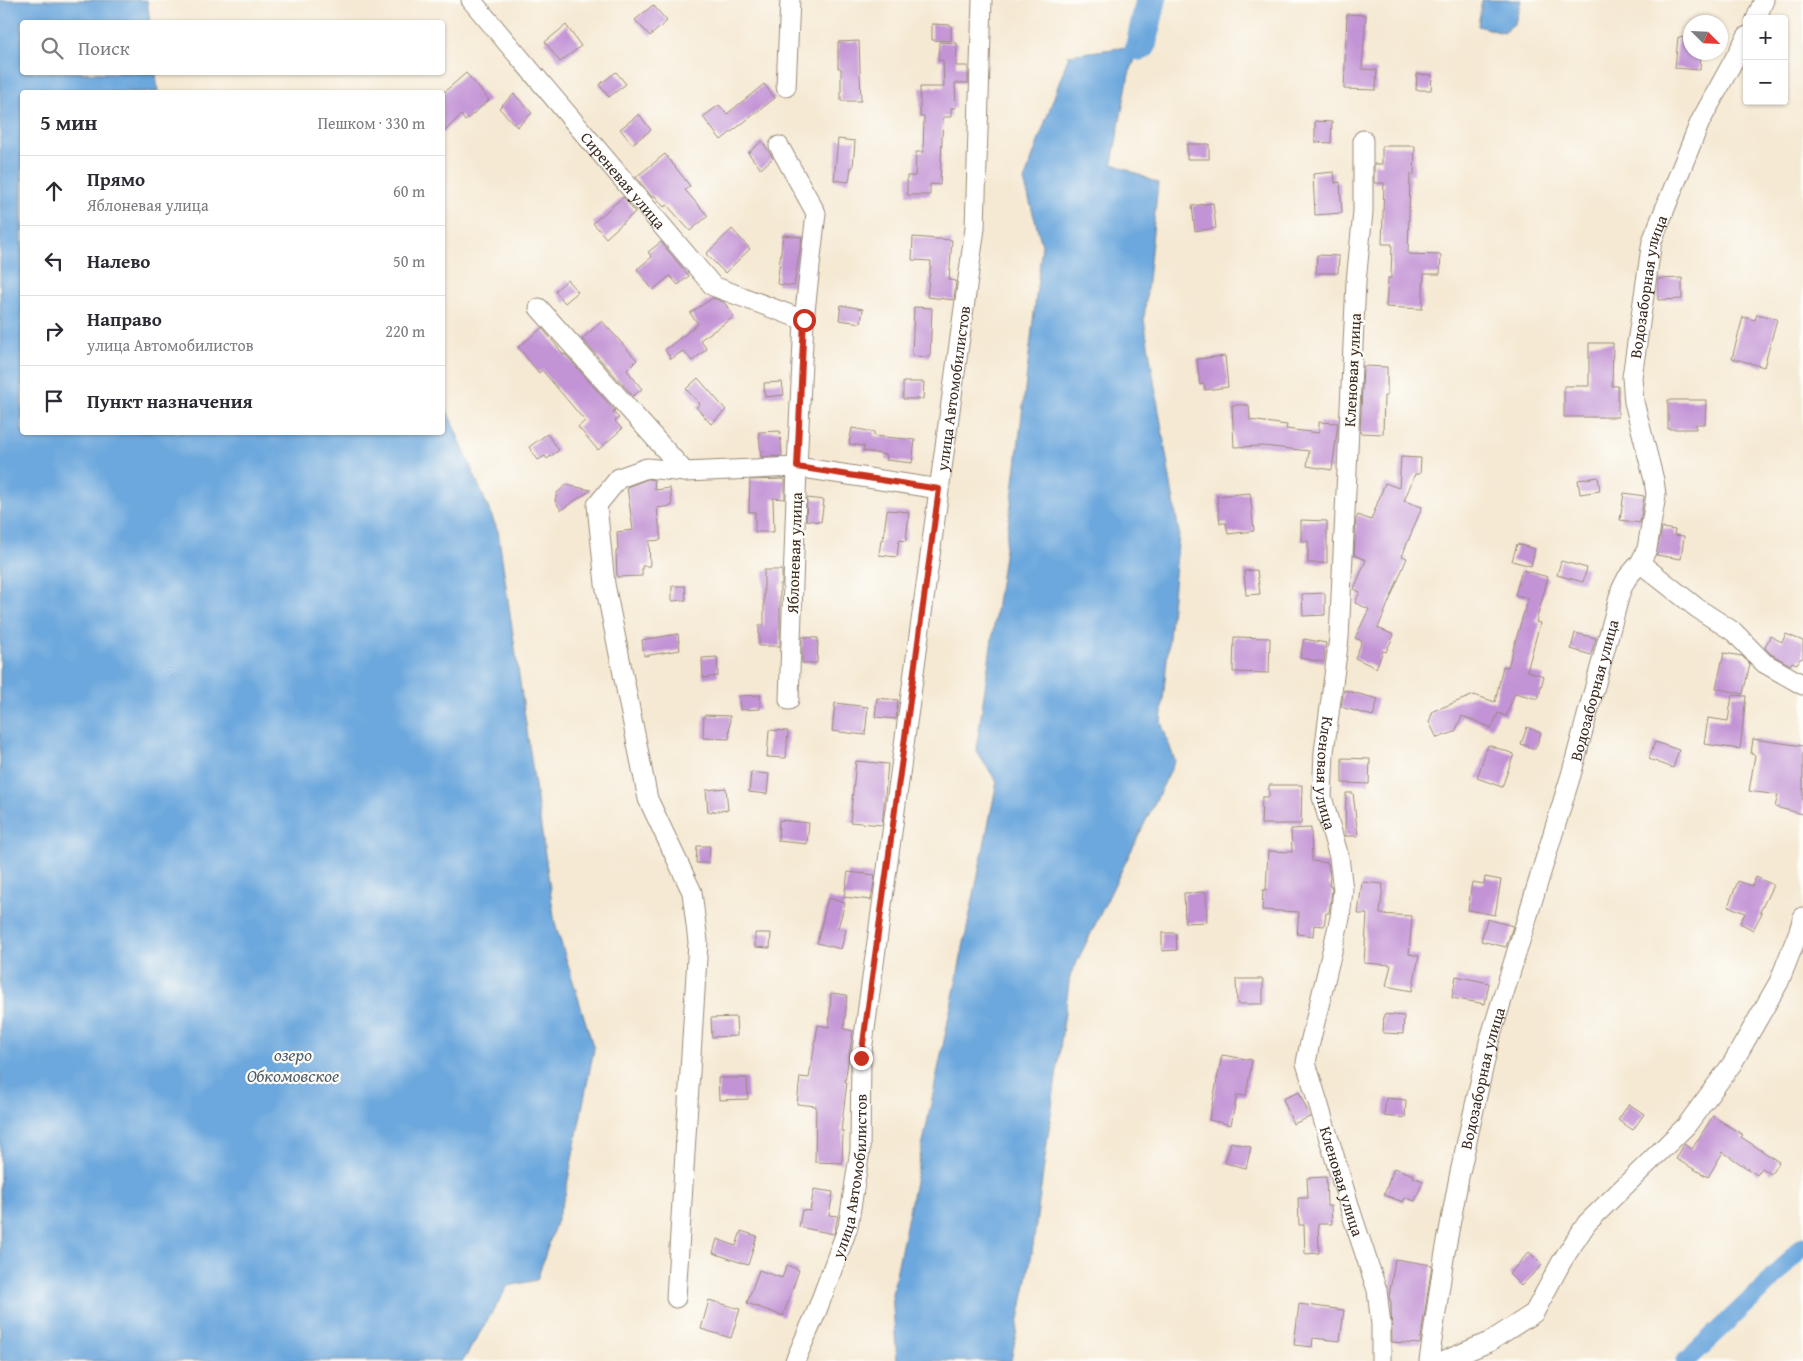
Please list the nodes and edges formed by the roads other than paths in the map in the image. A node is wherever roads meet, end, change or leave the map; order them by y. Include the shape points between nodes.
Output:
1 (471, 0) edge
2 (790, 0) edge
3 (982, 0) edge
4 (1764, 0) edge
5 (1758, 15) edge
6 (1743, 43) edge
7 (786, 87) dead end
8 (1363, 140) dead end
9 (779, 146) dead end
10 (539, 308) dead end
11 (804, 320) junction
12 (797, 467) junction
13 (685, 472) junction
14 (939, 489) junction
15 (1640, 563) junction
16 (1803, 686) edge
17 (789, 700) dead end
18 (1803, 917) edge
19 (676, 1298) dead end
20 (795, 1361) edge
21 (1381, 1361) edge
22 (1429, 1361) edge
23 (1444, 1361) edge

1 - 11 street, Сиреневая улица via 713,286
2 - 7 street
3 - 14 street, улица Автомобилистов via 975,228
4 - 5 street
6 - 15 street, Водозаборная улица via 1700,122 1652,241 1632,377 1634,402 1656,495 1647,549
8 - 21 street, Кленовая улица via 1363,212 1356,282 1339,638 1324,752 1322,797 1339,857 1343,890 1340,918 1306,1063 1377,1290
9 - 11 street, Яблоневая улица via 816,213
10 - 13 street
11 - 12 street, Яблоневая улица
12 - 13 street
12 - 14 street
12 - 17 street, Яблоневая улица
13 - 19 street via 647,468 619,478 597,505 605,584 648,800 692,892 698,942
14 - 20 street, улица Автомобилистов via 861,1058 860,1150 848,1227
15 - 16 street via 1697,608 1734,632 1764,663
15 - 22 street, Водозаборная улица via 1621,590 1571,775 1489,1042 1444,1258
18 - 23 street via 1779,982 1732,1064 1686,1126 1587,1223 1534,1313 1489,1342

